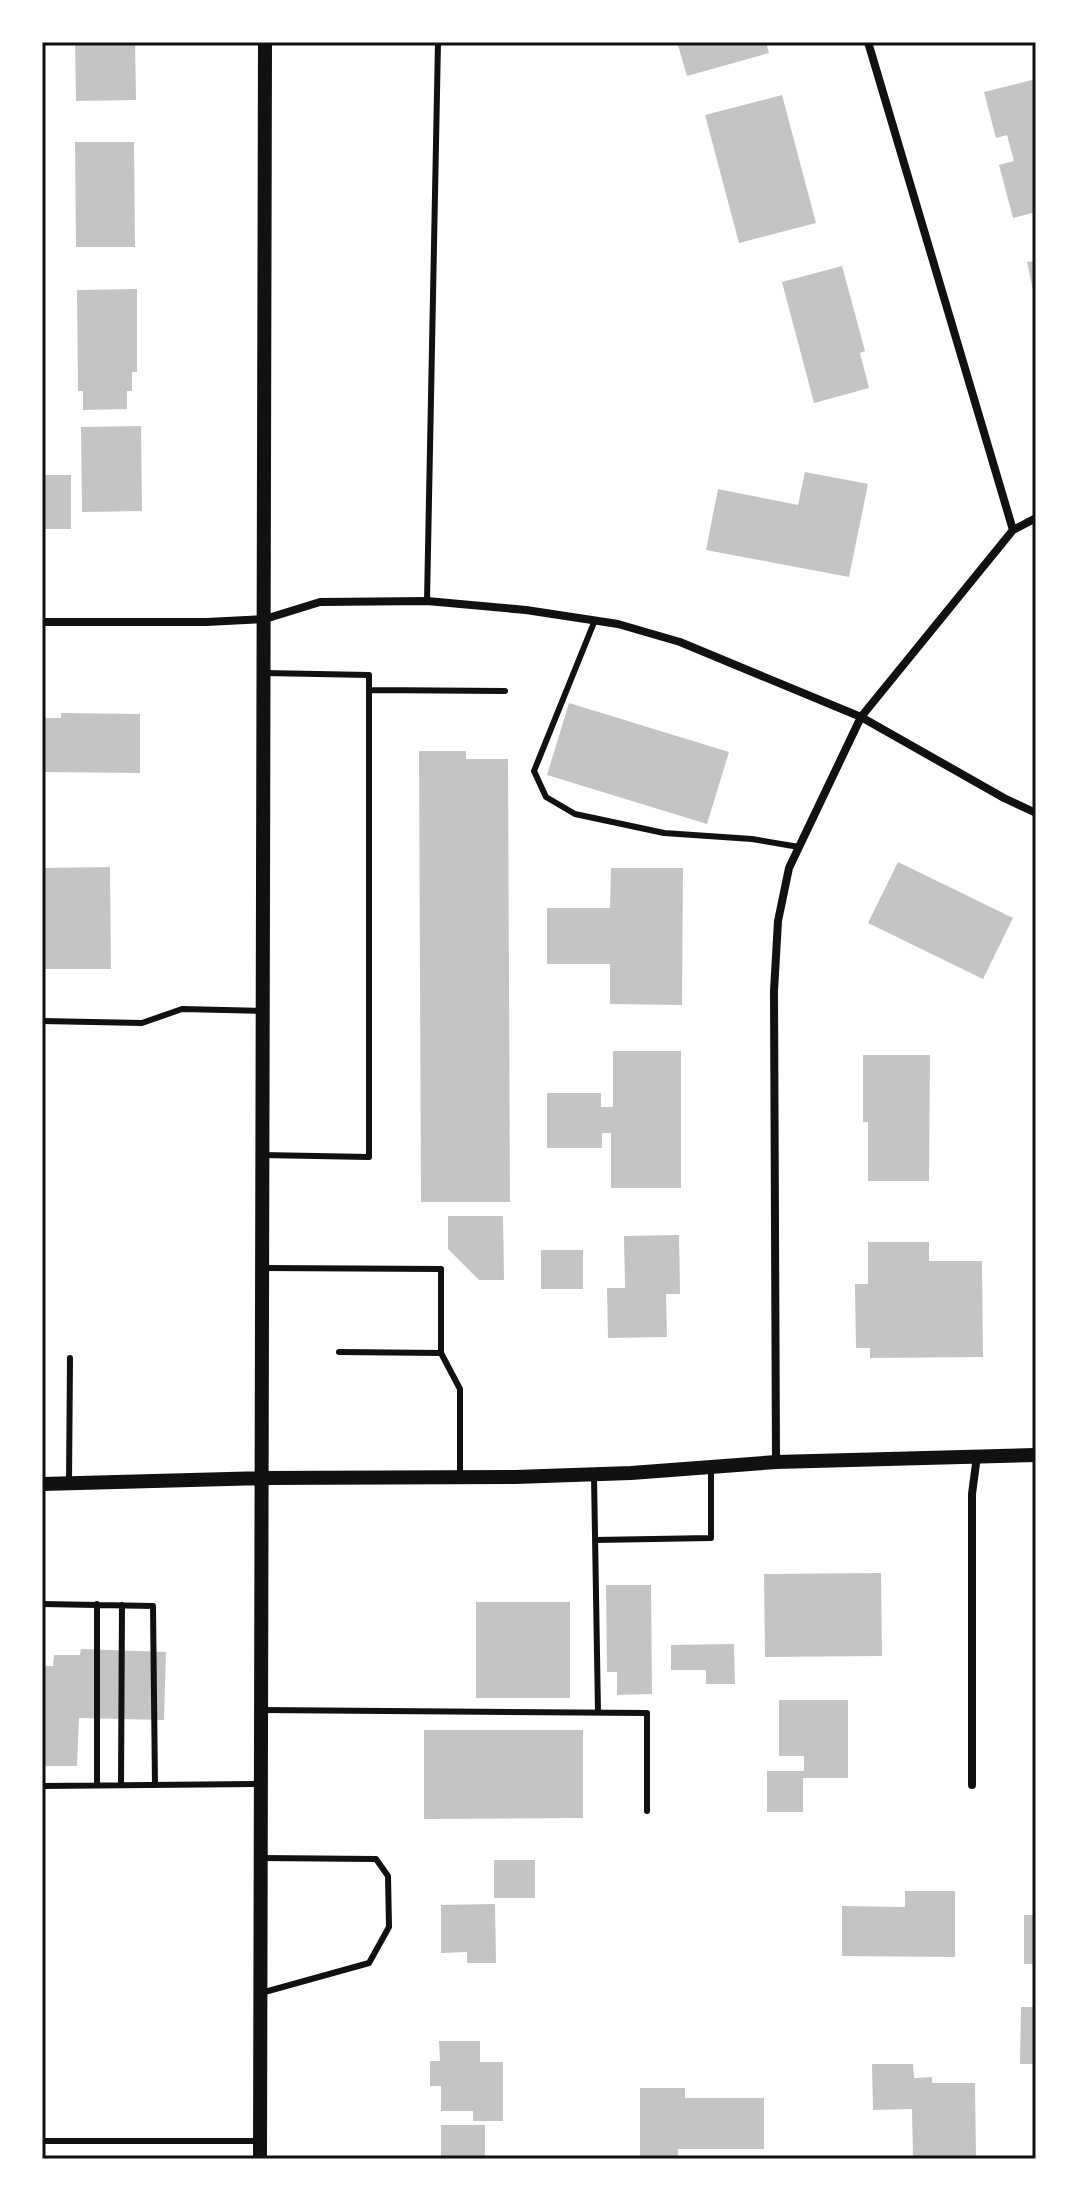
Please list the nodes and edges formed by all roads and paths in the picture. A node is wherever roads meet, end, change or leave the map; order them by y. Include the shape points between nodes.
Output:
1 (265, 42) edge
2 (438, 42) edge
3 (868, 42) edge
4 (1036, 518) edge
5 (1013, 530) junction
6 (427, 601) junction
7 (265, 619) junction
8 (595, 620) junction
9 (42, 622) edge
10 (265, 673) junction
11 (369, 690) junction
12 (505, 691) dead end
13 (861, 717) junction
14 (1036, 813) edge
15 (799, 847) junction
16 (262, 1011) junction
17 (42, 1021) edge
18 (261, 1155) junction
19 (261, 1268) junction
20 (339, 1352) dead end
21 (441, 1353) junction
22 (70, 1358) dead end
23 (1036, 1455) edge
24 (977, 1456) junction
25 (776, 1462) junction
26 (711, 1467) junction
27 (593, 1474) junction
28 (460, 1477) junction
29 (261, 1478) junction
30 (69, 1483) junction
31 (42, 1484) edge
32 (595, 1540) junction
33 (42, 1604) edge
34 (97, 1604) junction
35 (122, 1605) junction
36 (261, 1710) junction
37 (598, 1712) junction
38 (260, 1784) junction
39 (97, 1785) junction
40 (121, 1785) junction
41 (155, 1785) junction
42 (972, 1785) dead end
43 (42, 1786) edge
44 (647, 1811) dead end
45 (261, 1858) junction
46 (261, 1993) junction
47 (42, 2141) edge
48 (260, 2141) junction
49 (260, 2159) edge

1 - 7 street
2 - 6 lane
3 - 5 street
4 - 5 street
5 - 13 street
6 - 7 street via 320,602
6 - 8 street
7 - 9 street
7 - 10 street
8 - 13 street via 680,642
8 - 15 lane via 534,771 546,797 575,814 664,833
10 - 11 lane via 369,675
10 - 16 street
11 - 12 lane
11 - 18 lane via 369,1157
13 - 14 street
13 - 15 street
15 - 25 street via 778,921 774,991
16 - 17 lane via 182,1009 142,1023
16 - 18 street
18 - 19 street
19 - 21 lane via 441,1269
19 - 29 street
20 - 21 lane
21 - 28 lane via 460,1389
22 - 30 lane
23 - 24 street
24 - 25 street
24 - 42 street via 972,1494
25 - 26 street
26 - 27 street
26 - 32 lane via 711,1538
27 - 28 street
27 - 32 lane
28 - 29 street
29 - 30 street
29 - 36 street
30 - 31 street
32 - 37 lane
33 - 34 lane
34 - 35 lane
34 - 39 lane
35 - 40 lane
35 - 41 lane via 153,1606
36 - 37 lane
36 - 38 street
37 - 44 lane via 647,1713
38 - 41 lane
38 - 45 street
39 - 40 lane
39 - 43 lane
40 - 41 lane
45 - 46 street
45 - 46 lane via 376,1859 388,1876 389,1927 369,1963
46 - 48 street
47 - 48 lane
48 - 49 street

